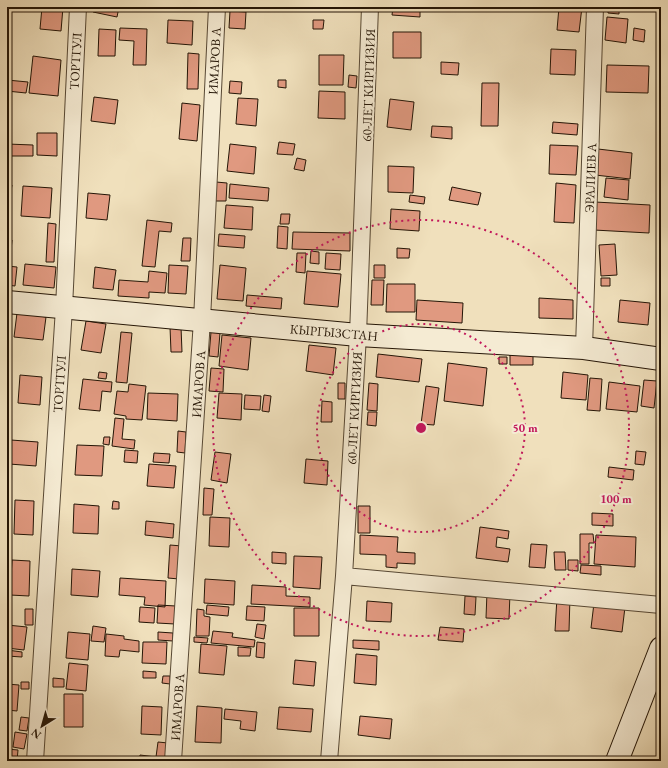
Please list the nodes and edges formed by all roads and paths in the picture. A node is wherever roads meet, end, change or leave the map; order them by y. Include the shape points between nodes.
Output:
1 (78, 7) edge
2 (217, 7) edge
3 (370, 7) edge
4 (595, 7) edge
5 (7, 302) edge
6 (64, 308) junction
7 (202, 320) junction
8 (358, 335) junction
9 (584, 348) junction
10 (661, 359) edge
11 (344, 576) junction
12 (661, 605) edge
13 (661, 648) edge
14 (35, 761) edge
15 (173, 761) edge
16 (329, 761) edge
17 (617, 761) edge

1 - 6 street, ТОРТГУЛ
2 - 7 street, ИМАРОВ А
3 - 8 street, 60-ЛЕТ КИРГИЗИЯ
4 - 9 street, ЭРАЛИЕВ А
5 - 6 street, КЫРГЫЗСТАН
6 - 7 street, КЫРГЫЗСТАН
6 - 14 street, ТОРТГУЛ
7 - 8 street, КЫРГЫЗСТАН
7 - 15 street, ИМАРОВ А
8 - 9 street, КЫРГЫЗСТАН
8 - 11 street, 60-ЛЕТ КИРГИЗИЯ
9 - 10 street, КЫРГЫЗСТАН
11 - 12 street
11 - 16 street, 60-ЛЕТ КИРГИЗИЯ
13 - 17 street

